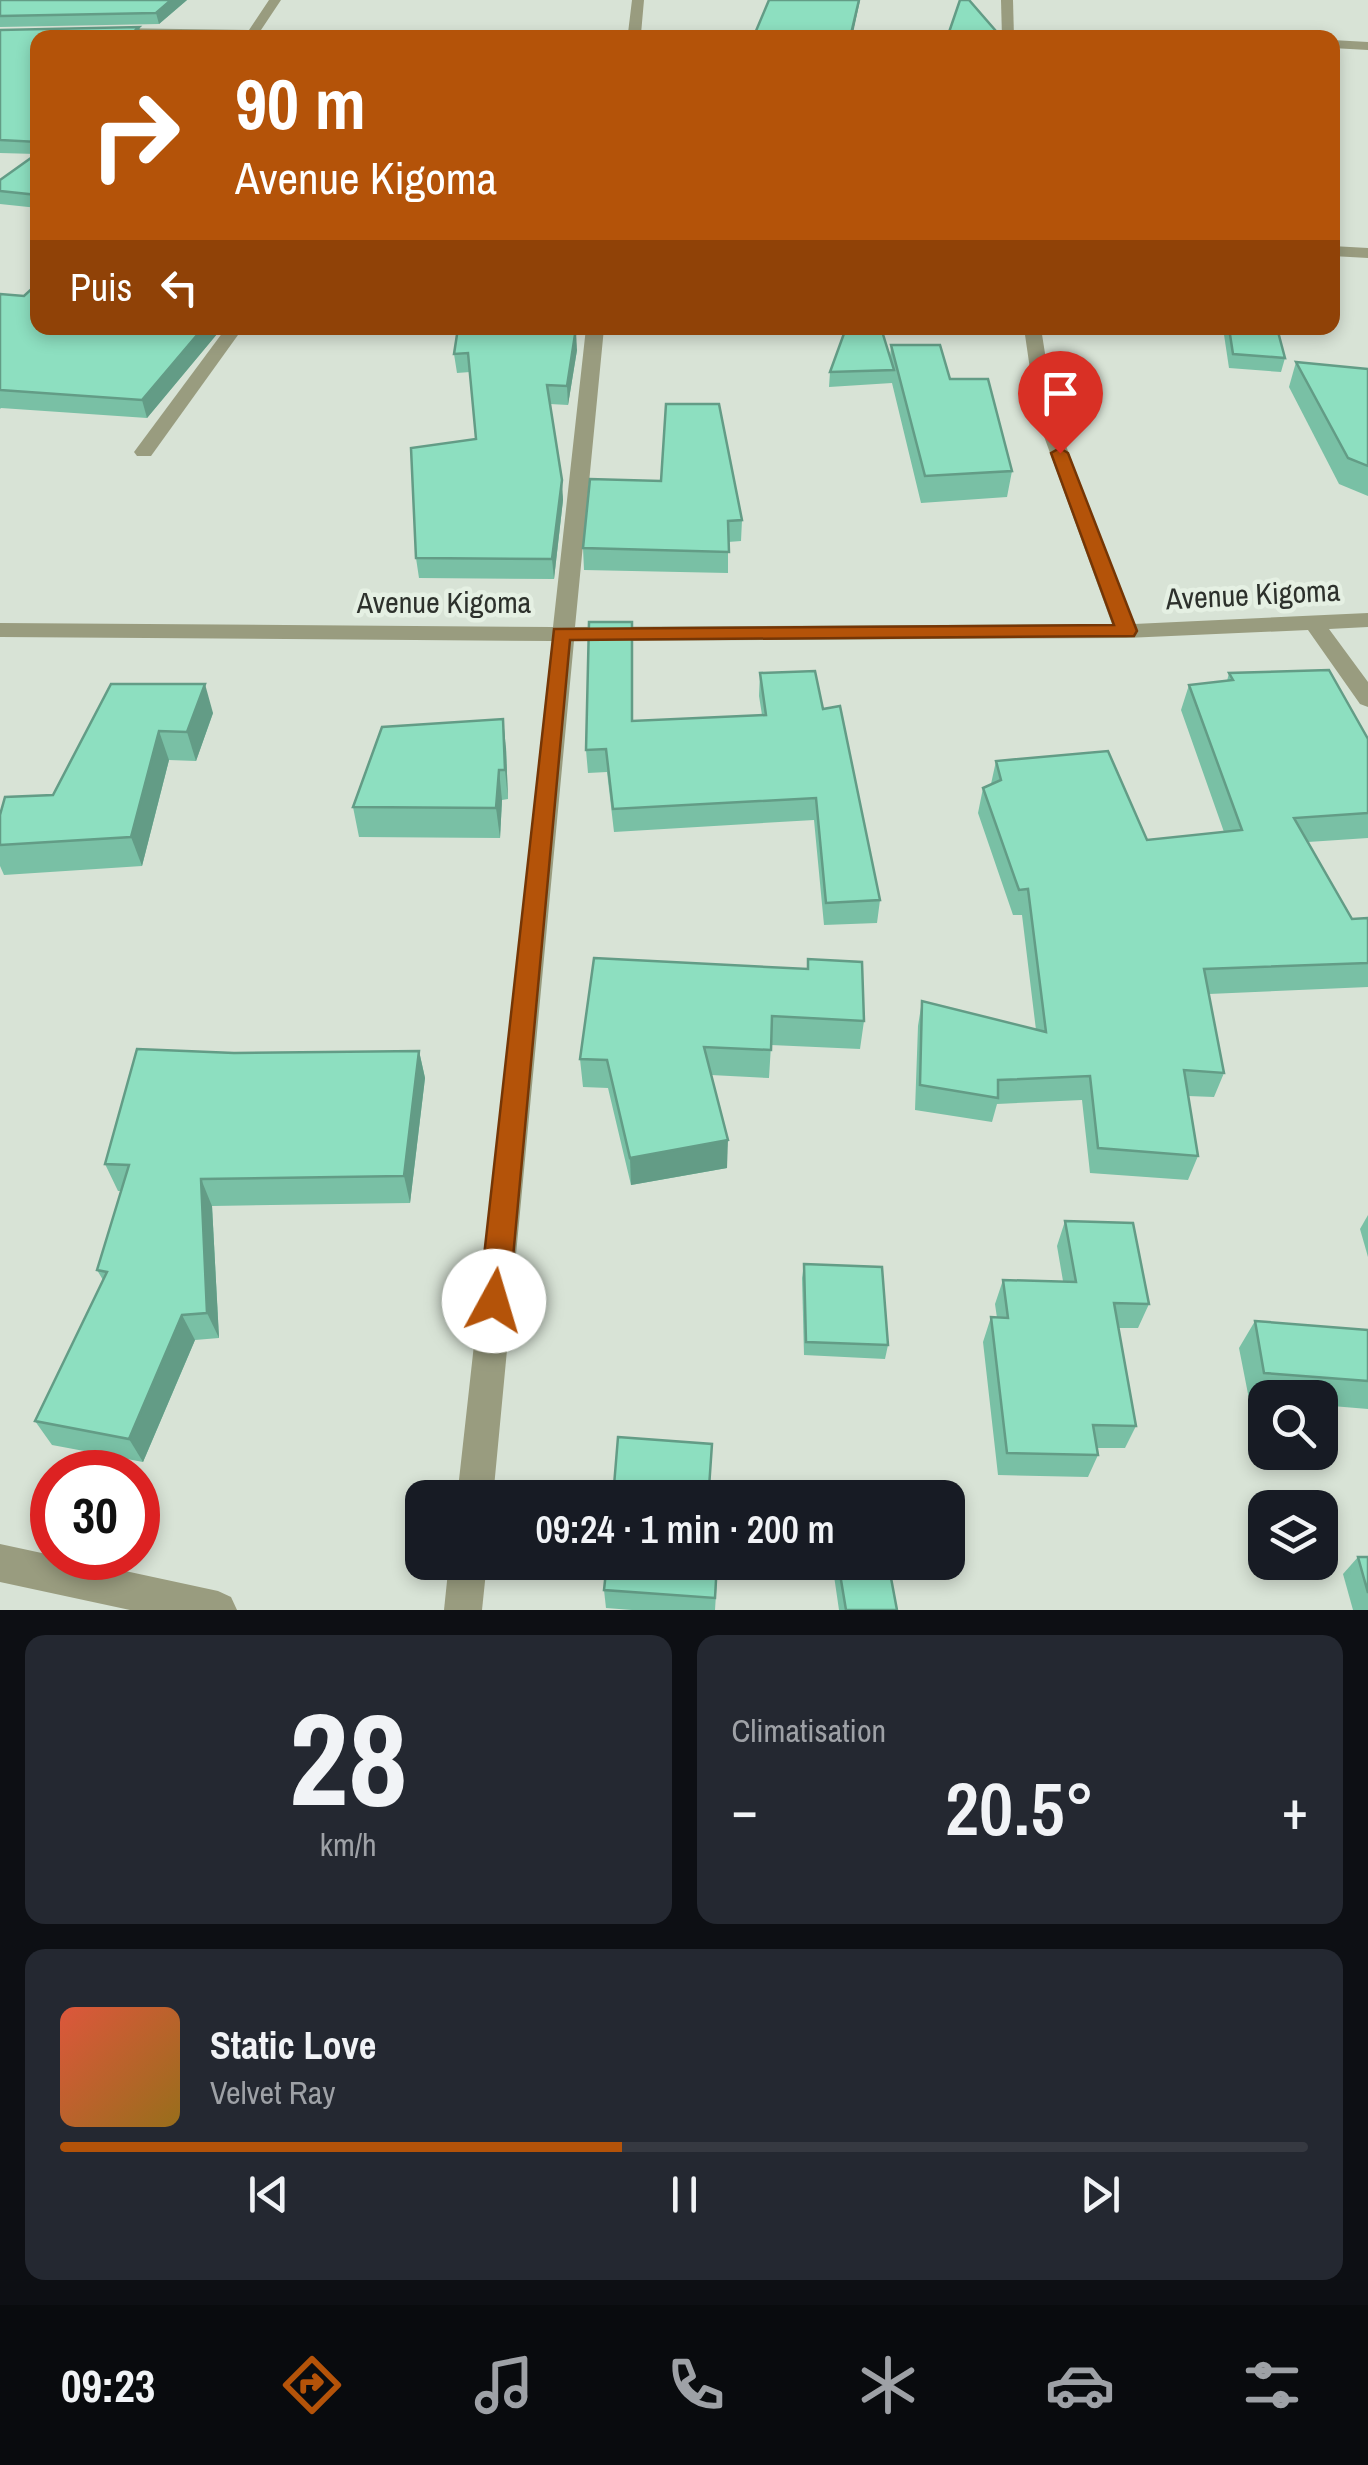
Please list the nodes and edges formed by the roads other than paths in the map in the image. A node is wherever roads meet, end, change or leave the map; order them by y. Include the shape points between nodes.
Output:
1 (275, 0) edge
2 (638, 0) edge
3 (1006, 0) edge
4 (255, 30) edge
5 (635, 30) edge
6 (1008, 30) edge
7 (1340, 44) edge
8 (1368, 46) edge
9 (1340, 251) edge
10 (1368, 253) edge
11 (229, 335) edge
12 (594, 335) edge
13 (1034, 335) edge
14 (144, 452) dead end
15 (1312, 620) junction
16 (1368, 620) edge
17 (0, 630) edge
18 (1126, 631) junction
19 (561, 634) junction
20 (1368, 700) edge
21 (477, 1480) edge
22 (0, 1563) edge
23 (466, 1580) edge
24 (218, 1610) edge
25 (464, 1610) edge

1 - 4 street
2 - 5 street
3 - 6 street
7 - 8 street
9 - 10 street
11 - 14 street
12 - 19 street
13 - 18 street via 1046,417
15 - 16 street, Avenue Kigoma
15 - 18 street, Avenue Kigoma
15 - 20 street
17 - 19 street, Avenue Kigoma
18 - 19 street, Avenue Kigoma
19 - 21 street
22 - 24 street
23 - 25 street

